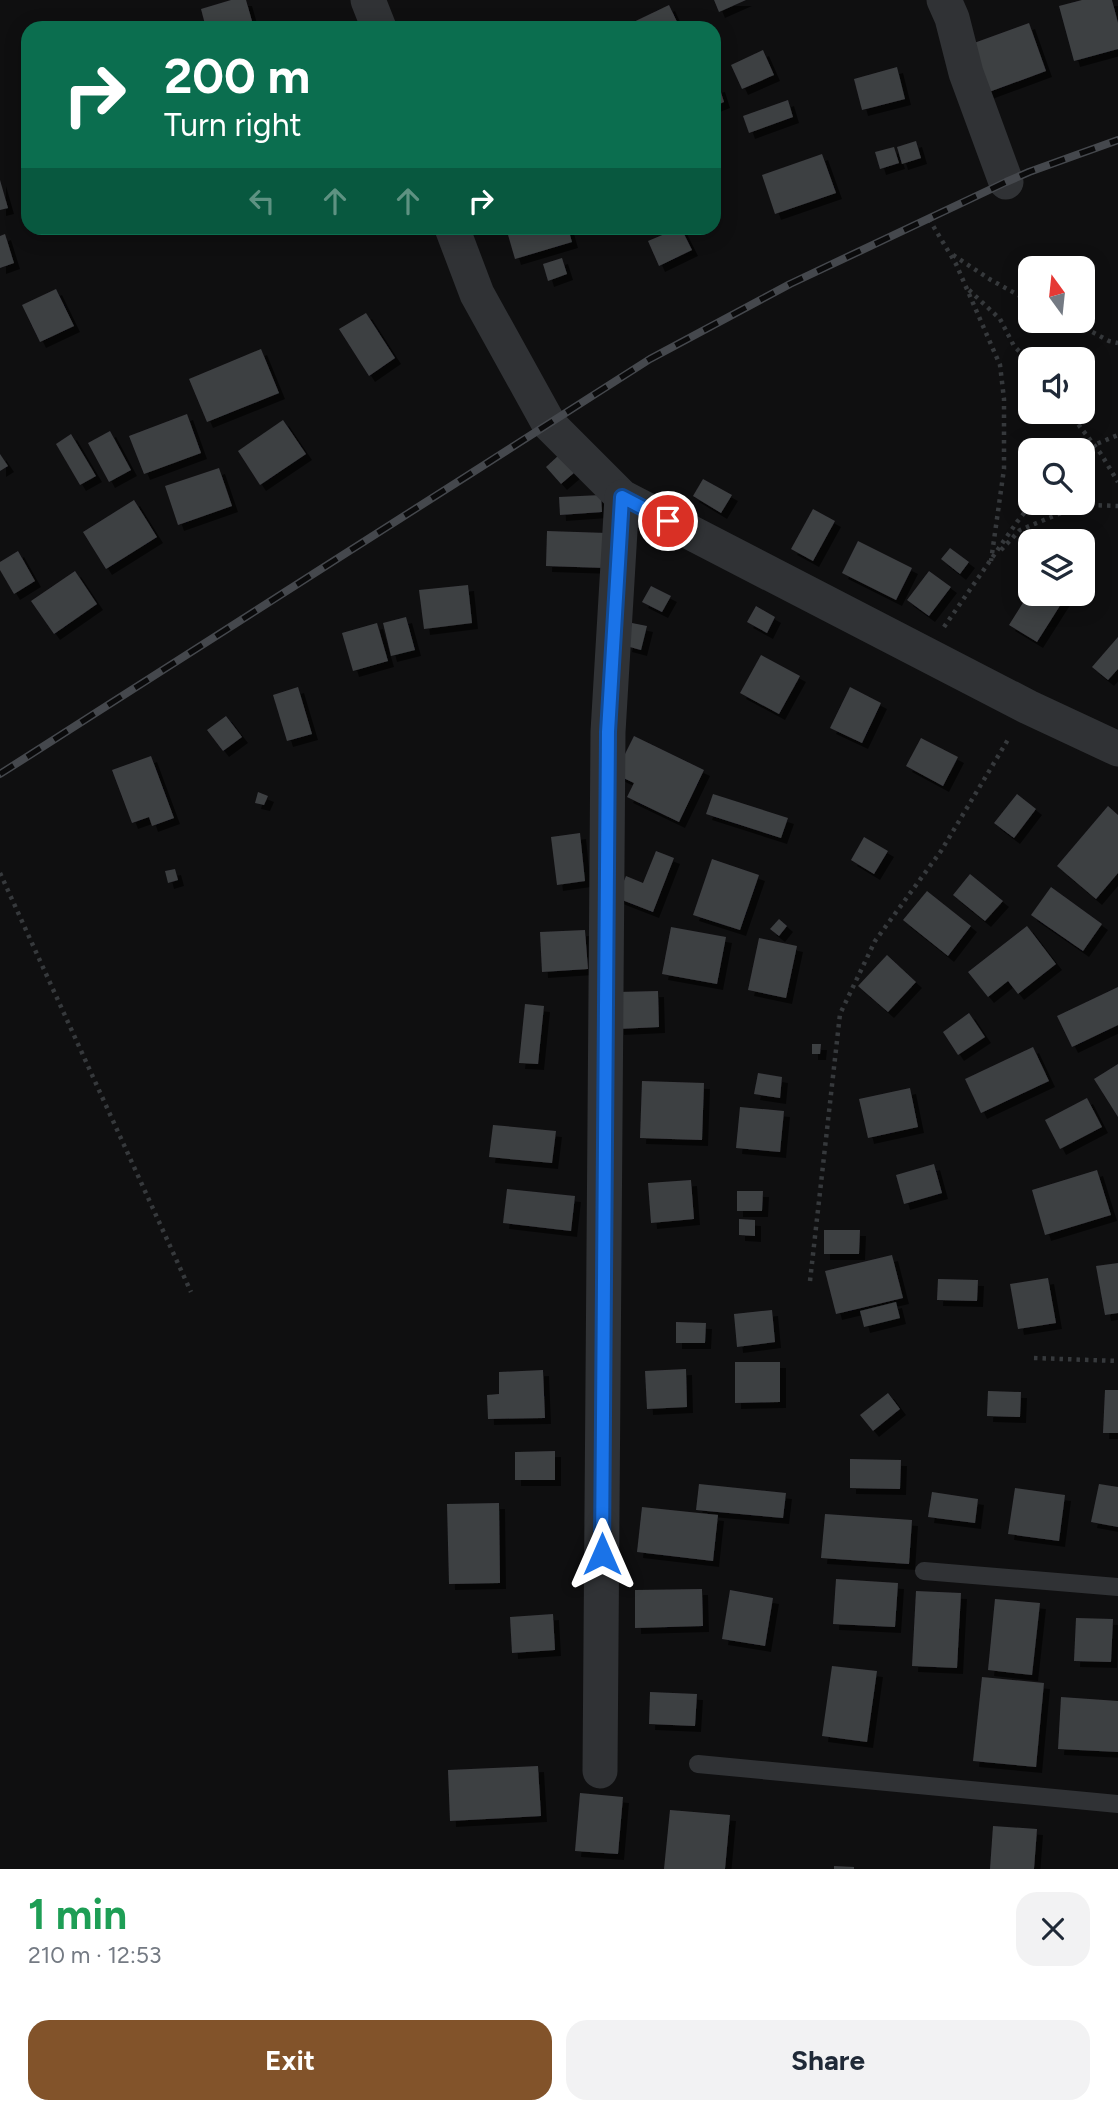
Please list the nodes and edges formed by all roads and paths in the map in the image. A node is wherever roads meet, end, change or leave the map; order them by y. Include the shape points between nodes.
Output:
1 (368, 0) edge
2 (944, 0) edge
3 (376, 21) edge
4 (1006, 182) dead end
5 (929, 219) dead end
6 (455, 235) edge
7 (949, 252) junction
8 (966, 287) junction
9 (1018, 295) edge
10 (1094, 333) edge
11 (1118, 343) edge
12 (1018, 350) edge
13 (1078, 424) edge
14 (1118, 435) edge
15 (1089, 438) edge
16 (1095, 445) edge
17 (1095, 447) edge
18 (1118, 482) edge
19 (622, 497) junction
20 (1118, 506) edge
21 (1023, 515) edge
22 (991, 561) junction
23 (925, 653) junction
24 (1028, 707) junction
25 (1118, 749) edge
26 (0, 873) edge
27 (810, 1281) dead end
28 (191, 1292) dead end
29 (1034, 1358) dead end
30 (1118, 1361) edge
31 (924, 1571) dead end
32 (1118, 1587) edge
33 (698, 1764) dead end
34 (600, 1771) dead end
35 (1118, 1804) edge

1 - 3 street
2 - 4 street
5 - 7 path
6 - 19 street via 477,294 549,424
7 - 8 path
7 - 9 path
8 - 12 path via 1000,319
8 - 22 path via 999,365 1004,398 1003,469
10 - 11 path
13 - 15 path
14 - 16 path
17 - 18 path
19 - 23 street
19 - 34 street via 608,732
20 - 22 path via 1092,505 1020,530
21 - 22 path
22 - 23 path
23 - 24 street
24 - 25 street
24 - 27 path via 941,851 876,941 840,1014
26 - 28 path
29 - 30 path
31 - 32 lane
33 - 35 lane

